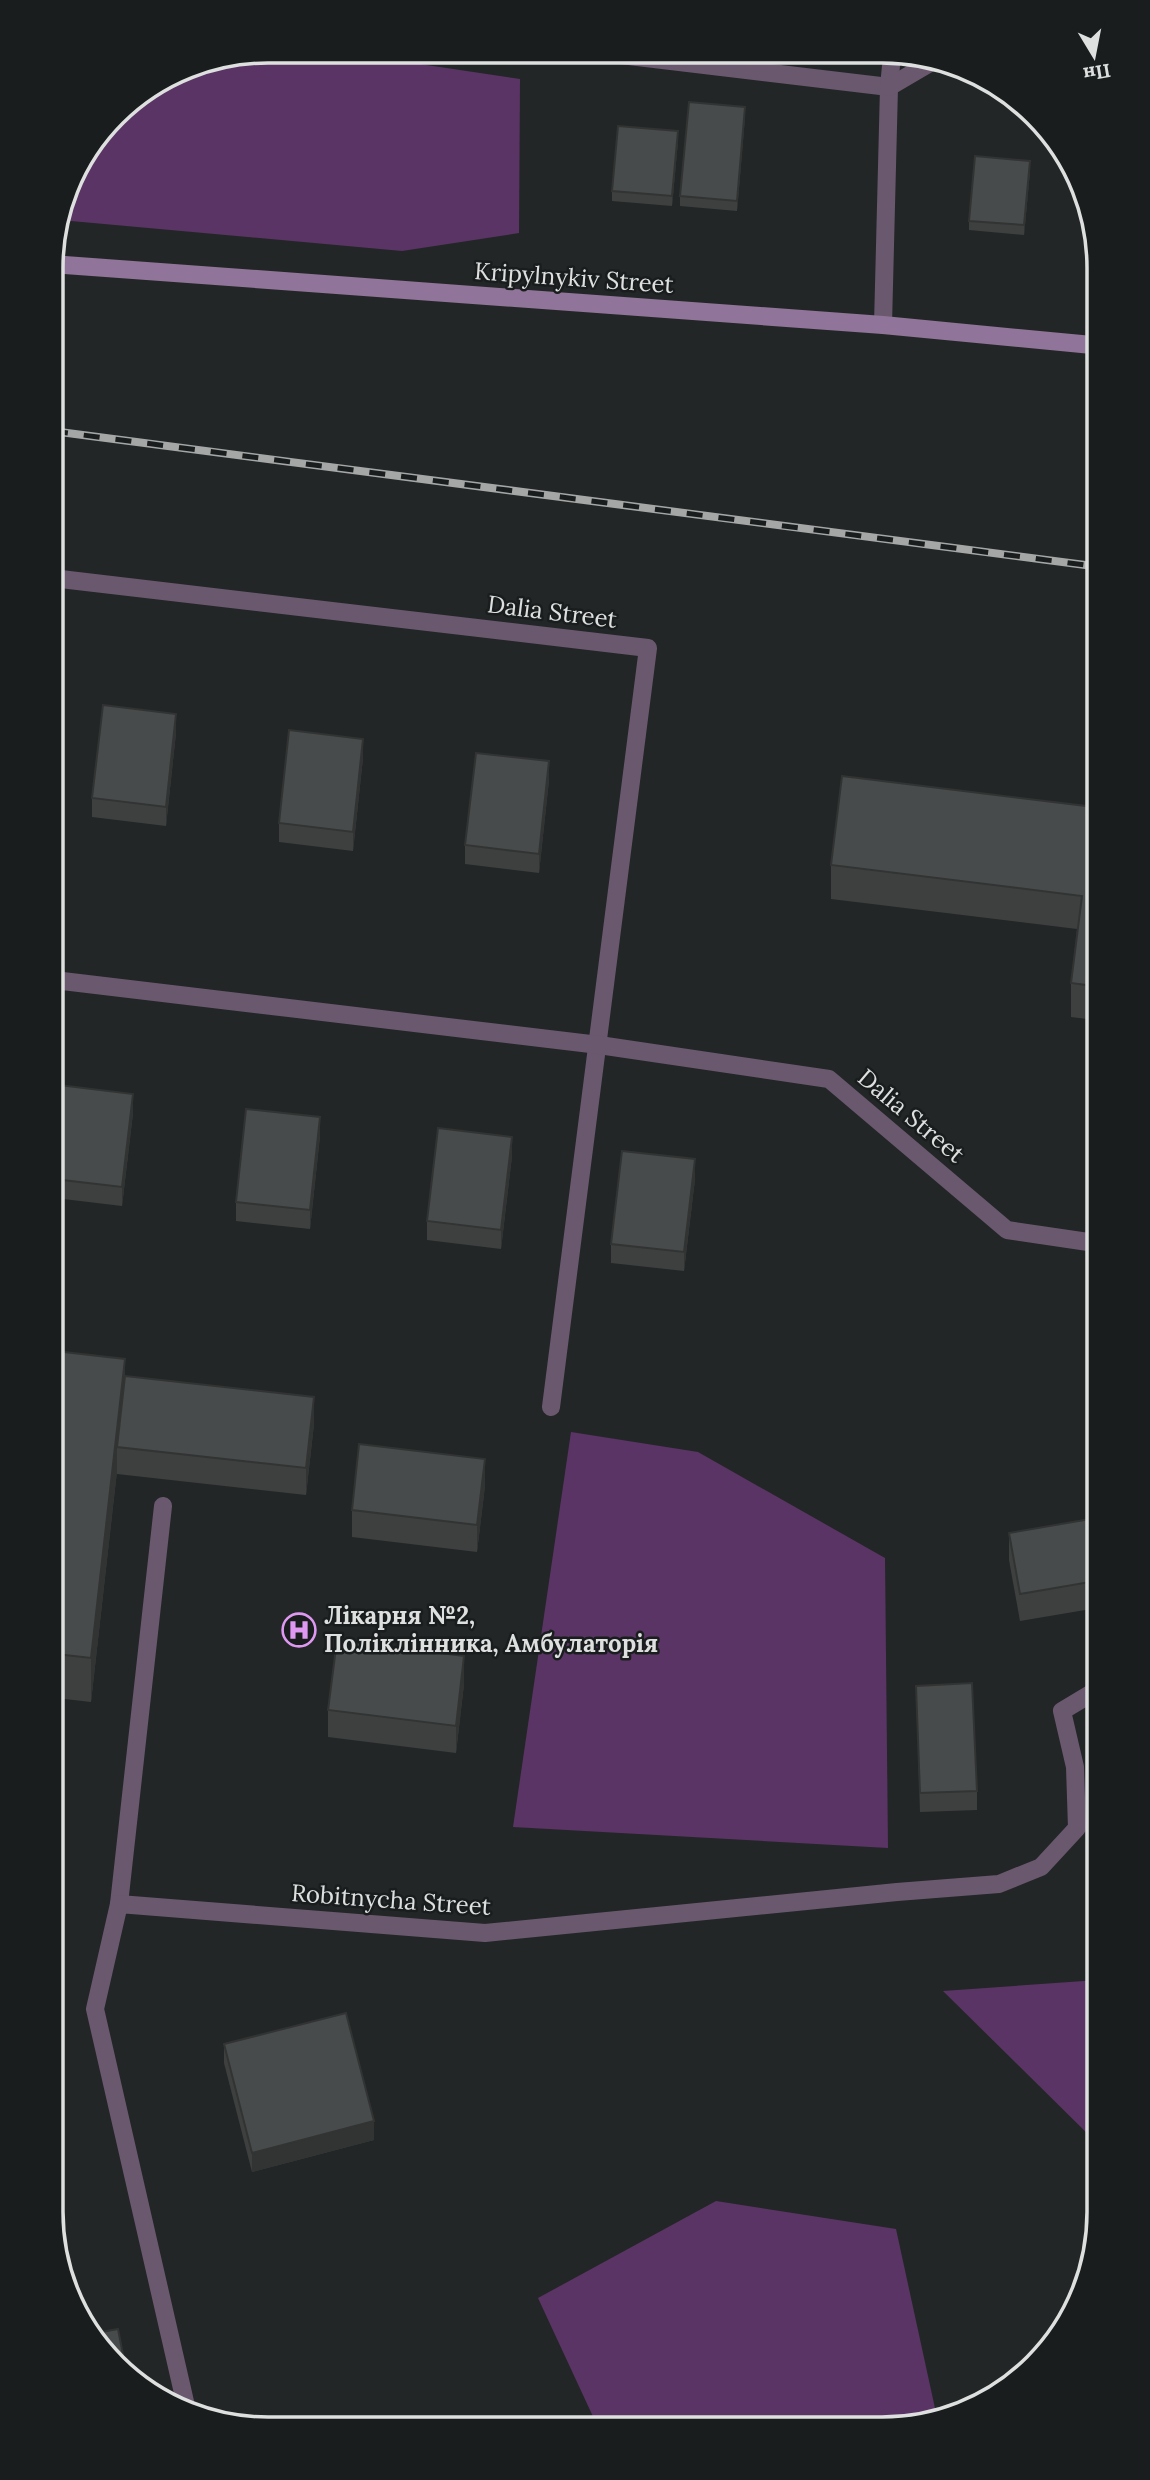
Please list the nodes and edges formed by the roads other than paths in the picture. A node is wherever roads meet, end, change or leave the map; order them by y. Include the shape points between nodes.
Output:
1 (685, 63) edge
2 (891, 64) edge
3 (923, 67) edge
4 (889, 88) junction
5 (63, 265) edge
6 (884, 325) junction
7 (1087, 345) edge
8 (63, 579) edge
9 (63, 981) edge
10 (598, 1045) junction
11 (1087, 1242) edge
12 (551, 1407) dead end
13 (163, 1506) dead end
14 (1087, 1696) edge
15 (119, 1904) junction
16 (184, 2399) edge

1 - 4 street
2 - 4 street
3 - 4 street
4 - 6 street
5 - 6 street, Kripylnykiv Street
6 - 7 street, Kripylnykiv Street
8 - 10 street, Dalia Street via 648,648
9 - 10 street, Dalia Street
10 - 11 street, Dalia Street via 829,1079 1007,1230
10 - 12 street, Dalia Street
13 - 15 street
14 - 15 street, Robitnycha Street via 1062,1712 1075,1767 1077,1828 1041,1867 999,1884 485,1933
15 - 16 street via 95,2009

